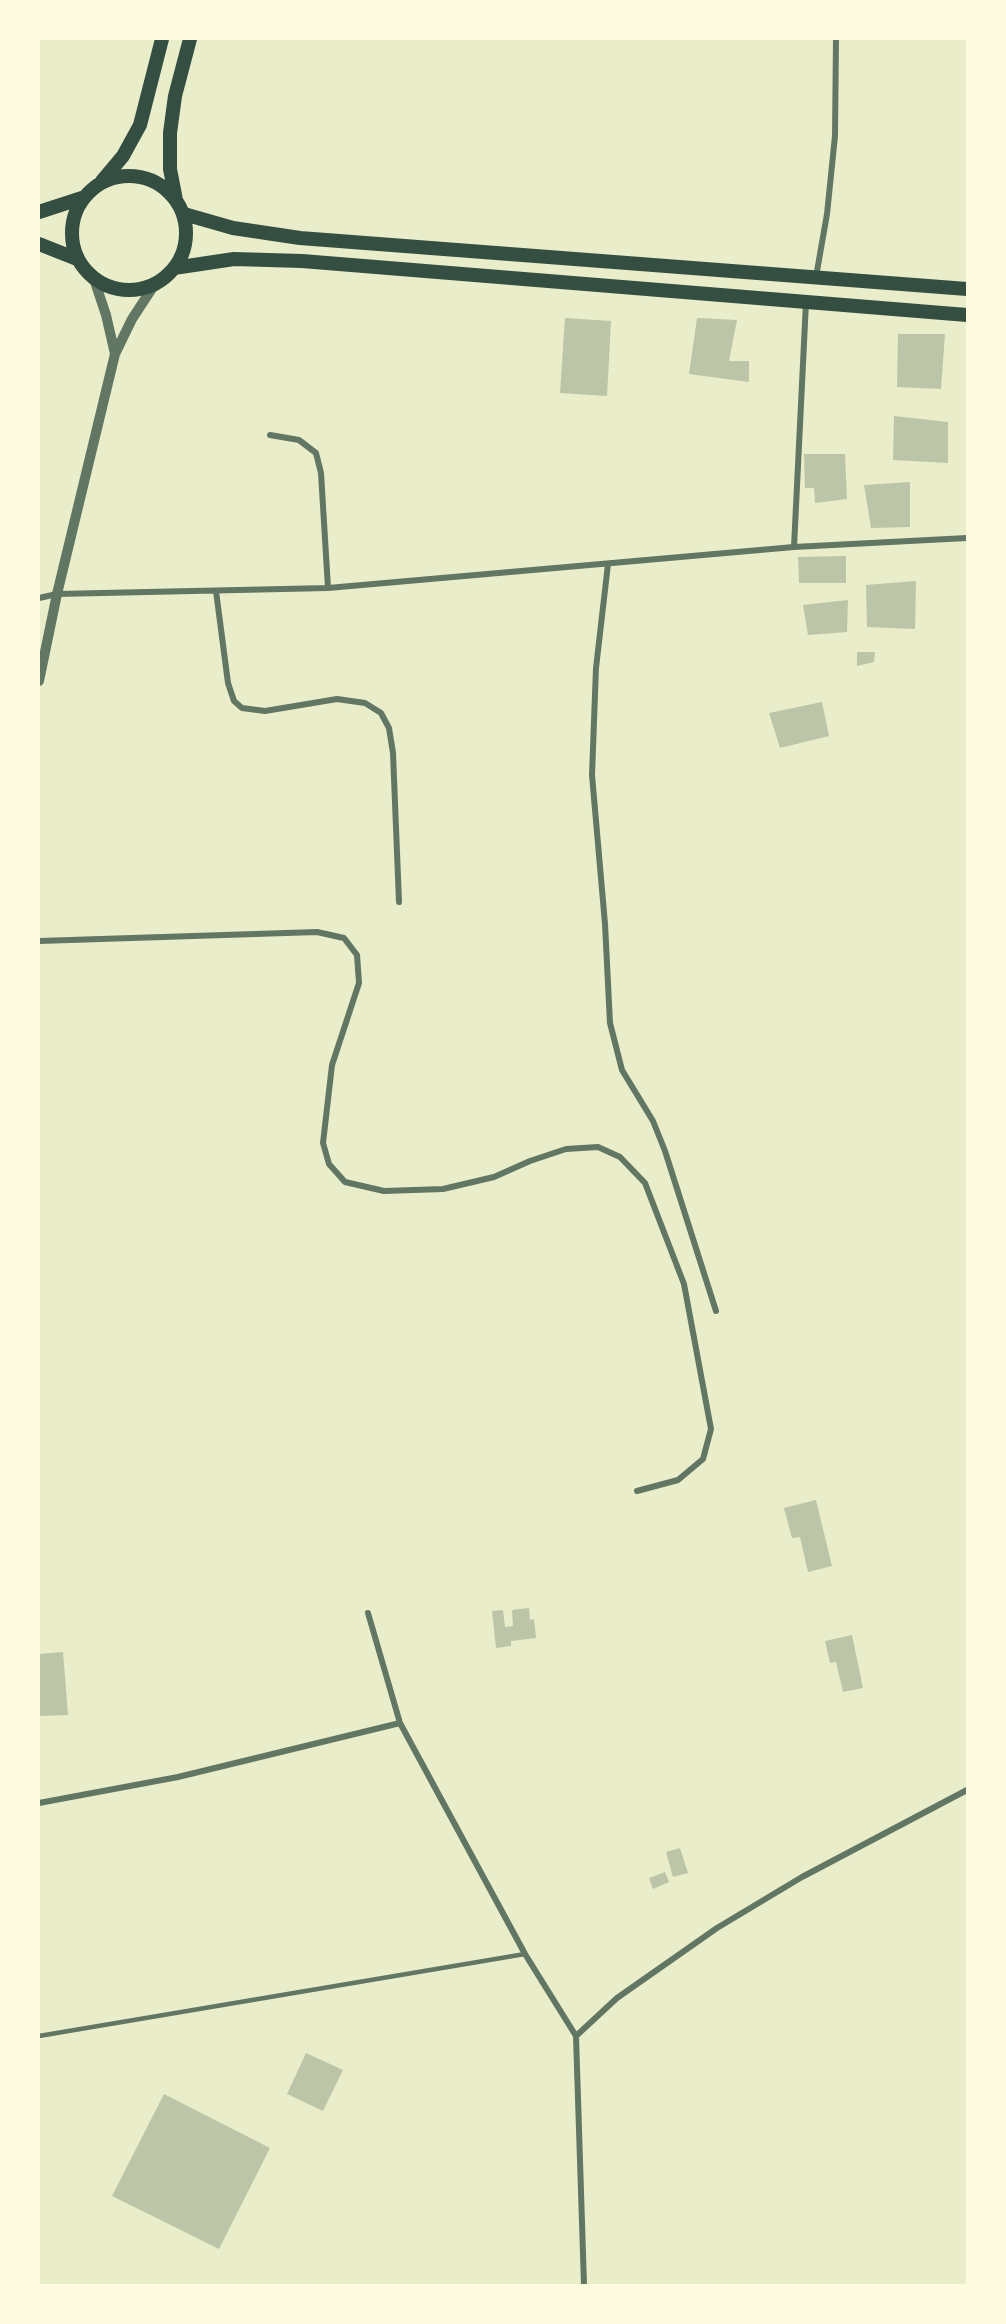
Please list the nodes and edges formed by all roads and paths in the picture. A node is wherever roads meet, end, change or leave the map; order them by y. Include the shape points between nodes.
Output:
1 (162, 39) edge
2 (190, 39) edge
3 (837, 39) edge
4 (101, 182) junction
5 (82, 198) junction
6 (176, 200) junction
7 (39, 212) edge
8 (184, 214) junction
9 (39, 244) edge
10 (77, 259) junction
11 (174, 268) junction
12 (815, 277) junction
13 (94, 279) junction
14 (155, 284) junction
15 (967, 289) edge
16 (806, 301) junction
17 (967, 315) edge
18 (115, 354) junction
19 (270, 435) dead end
20 (967, 538) edge
21 (794, 547) junction
22 (608, 564) junction
23 (328, 588) junction
24 (216, 591) junction
25 (57, 594) junction
26 (39, 598) edge
27 (39, 681) edge
28 (399, 902) dead end
29 (39, 940) edge
30 (716, 1311) dead end
31 (637, 1491) dead end
32 (368, 1613) dead end
33 (400, 1723) junction
34 (967, 1790) edge
35 (39, 1803) edge
36 (525, 1954) junction
37 (39, 2036) edge
38 (576, 2036) junction
39 (584, 2285) edge

1 - 4 main road via 140,124 123,156
2 - 6 main road via 170,134 170,168
3 - 12 street via 835,136 827,214
4 - 5 main road
4 - 6 main road via 121,176 142,177 161,185
5 - 7 main road
5 - 10 main road via 73,217 71,238
6 - 8 main road
8 - 11 main road via 185,242
8 - 12 main road via 233,228 300,238
9 - 10 main road
10 - 13 main road
11 - 14 main road
11 - 16 main road via 234,259 302,261
12 - 15 main road
13 - 14 main road via 113,288 135,290
13 - 18 street
14 - 18 street
16 - 17 main road
16 - 21 street
18 - 25 street
19 - 23 street via 299,440 316,453 321,473
20 - 21 street
21 - 22 street
22 - 23 street
22 - 30 street via 596,668 592,775 610,1023 622,1070 653,1121 665,1151
23 - 24 street
24 - 25 street
24 - 28 street via 228,683 234,701 242,708 265,711 337,699 365,703 381,713 389,728 393,753
25 - 26 street
25 - 27 street
29 - 31 street via 317,932 344,938 357,955 359,983 332,1065 323,1143 329,1164 345,1182 384,1191 443,1189 494,1177 566,1149 598,1147 620,1157 645,1183 684,1284 711,1429 702,1459 678,1480
32 - 33 street
33 - 35 street via 178,1777
33 - 36 street
34 - 38 street via 802,1877 717,1928 617,1998
36 - 37 lane
36 - 38 street
38 - 39 street

